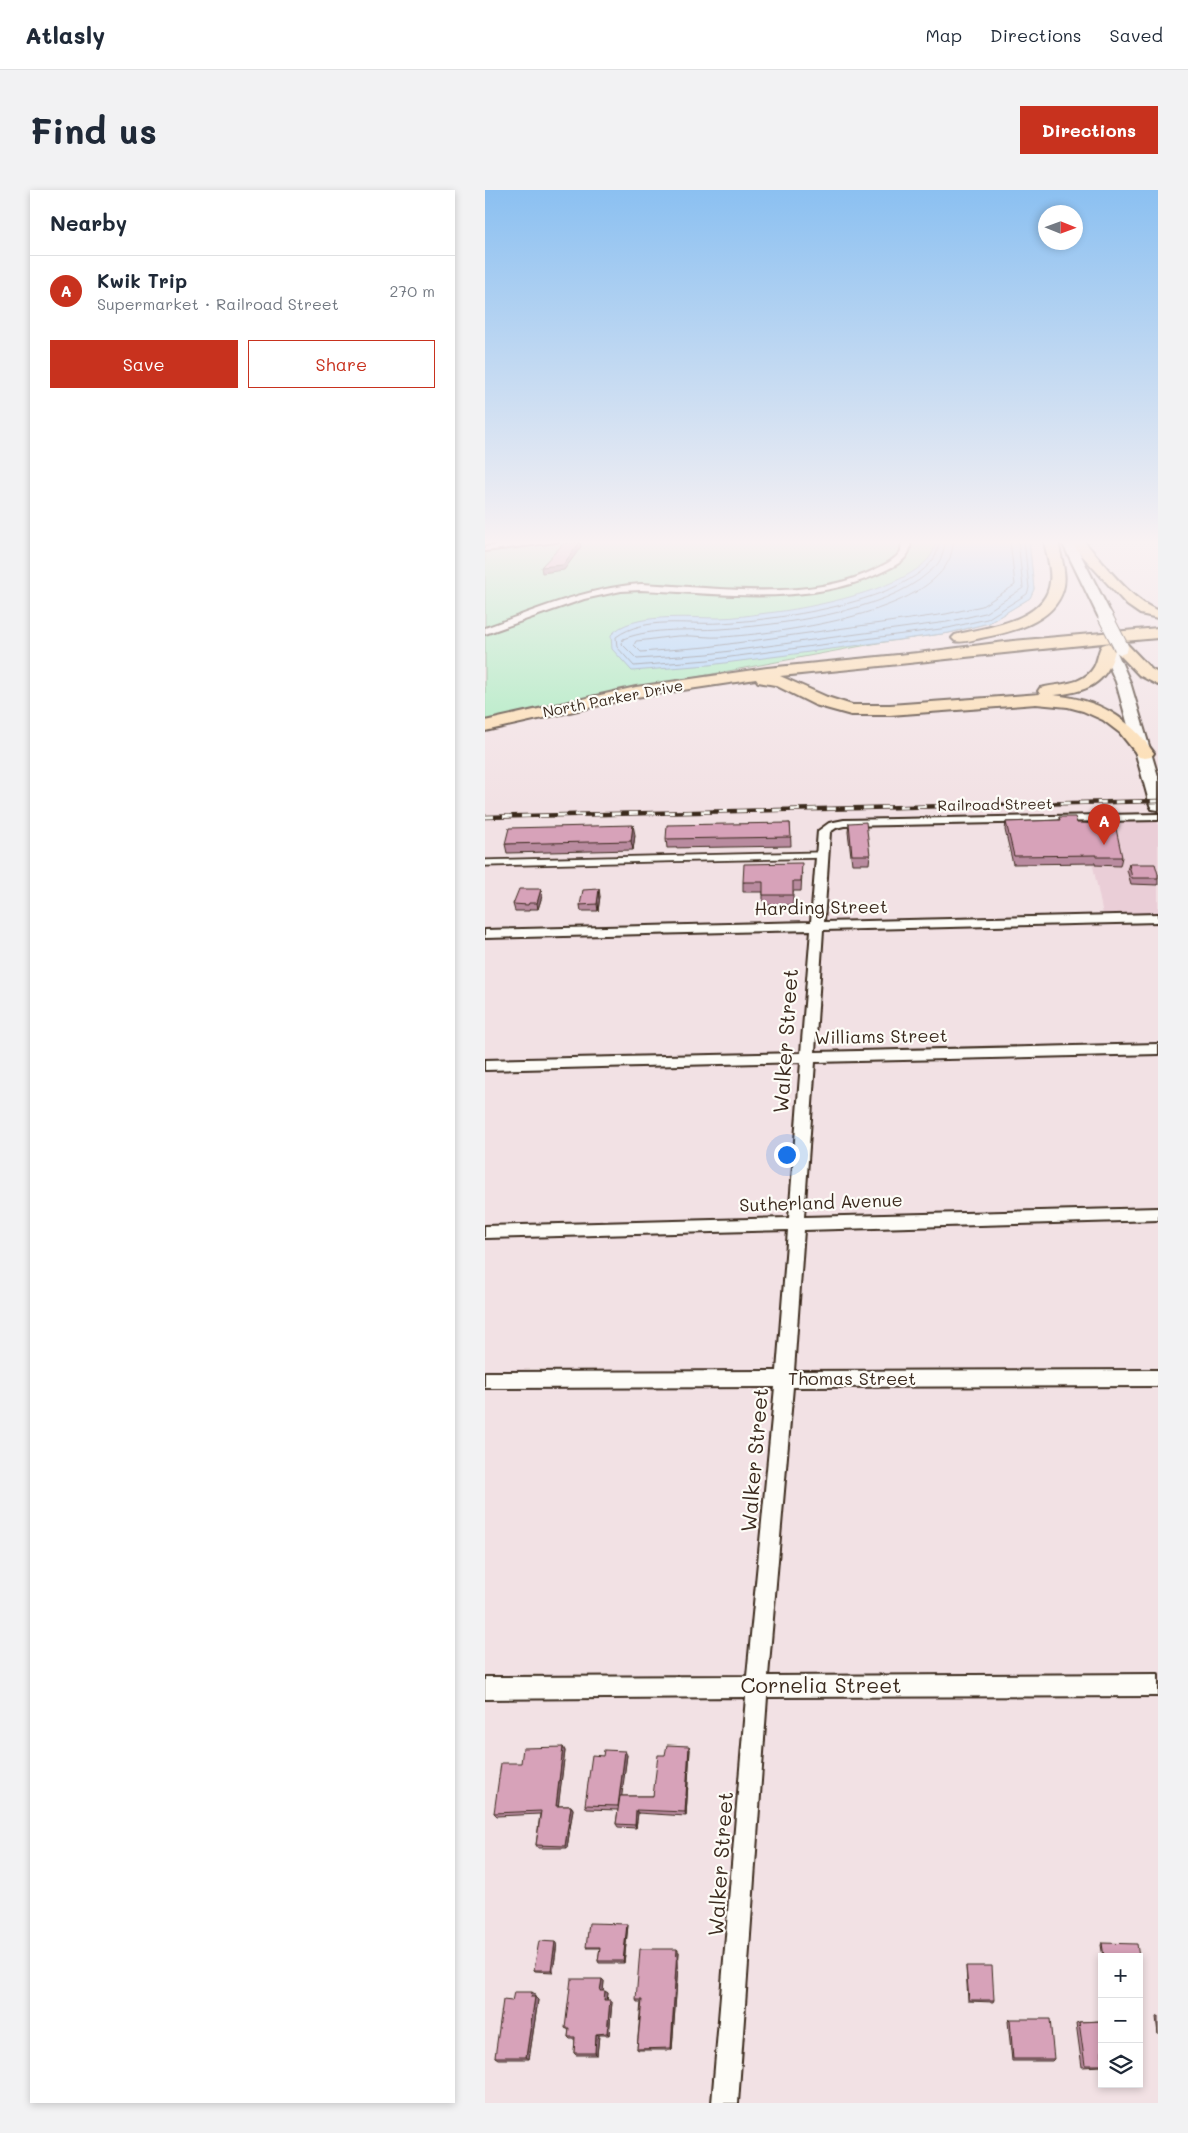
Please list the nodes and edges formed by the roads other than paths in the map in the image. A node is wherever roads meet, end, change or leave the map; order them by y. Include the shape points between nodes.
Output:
1 (1001, 629) edge
2 (1082, 629) edge
3 (1105, 629) edge
4 (1158, 633) edge
5 (929, 644) junction
6 (1114, 648) junction
7 (854, 653) junction
8 (918, 658) junction
9 (811, 669) junction
10 (1158, 680) edge
11 (707, 682) junction
12 (811, 695) junction
13 (516, 719) junction
14 (1149, 719) dead end
15 (485, 726) edge
16 (1153, 749) edge
17 (1158, 804) edge
18 (1158, 817) edge
19 (833, 825) joint
20 (822, 855) junction
21 (485, 863) edge
22 (1158, 918) edge
23 (818, 925) junction
24 (485, 934) edge
25 (1158, 1049) edge
26 (807, 1058) junction
27 (485, 1065) edge
28 (1158, 1214) edge
29 (796, 1223) junction
30 (485, 1232) edge
31 (1158, 1378) edge
32 (785, 1379) junction
33 (485, 1380) edge
34 (1158, 1685) edge
35 (757, 1686) junction
36 (485, 1688) edge
37 (725, 2103) edge

1 - 5 main road
2 - 5 main road, North Parker Drive
3 - 6 main road
4 - 8 main road, North Parker Drive
5 - 7 main road, North Parker Drive
6 - 8 main road via 1094,678 1066,689 876,704 846,698 834,685 840,674 851,669
6 - 10 main road
6 - 14 main road
6 - 16 main road via 1123,682
7 - 9 main road via 824,660
7 - 13 main road, North Parker Drive via 726,671
8 - 9 main road, North Parker Drive
9 - 11 main road, North Parker Drive
9 - 12 main road via 806,673 803,684
11 - 12 main road via 752,678 779,680
11 - 13 main road, North Parker Drive via 636,692
12 - 16 main road via 837,707 868,710 1060,699 1103,713
13 - 15 main road, North Parker Drive
16 - 17 main road
18 - 19 street, Railroad Street
19 - 20 street, Walker Street via 825,831
20 - 21 lane
20 - 23 street, Walker Street
22 - 23 street, Harding Street
23 - 24 street, Harding Street
23 - 26 street, Walker Street
25 - 26 street, Williams Street
26 - 27 street, Williams Street
26 - 29 street, Walker Street
28 - 29 street, Sutherland Avenue
29 - 30 street, Sutherland Avenue
29 - 32 street, Walker Street
31 - 32 street, Thomas Street
32 - 33 street, Thomas Street
32 - 35 street, Walker Street
34 - 35 street, Cornelia Street
35 - 36 street, Cornelia Street
35 - 37 street, Walker Street

